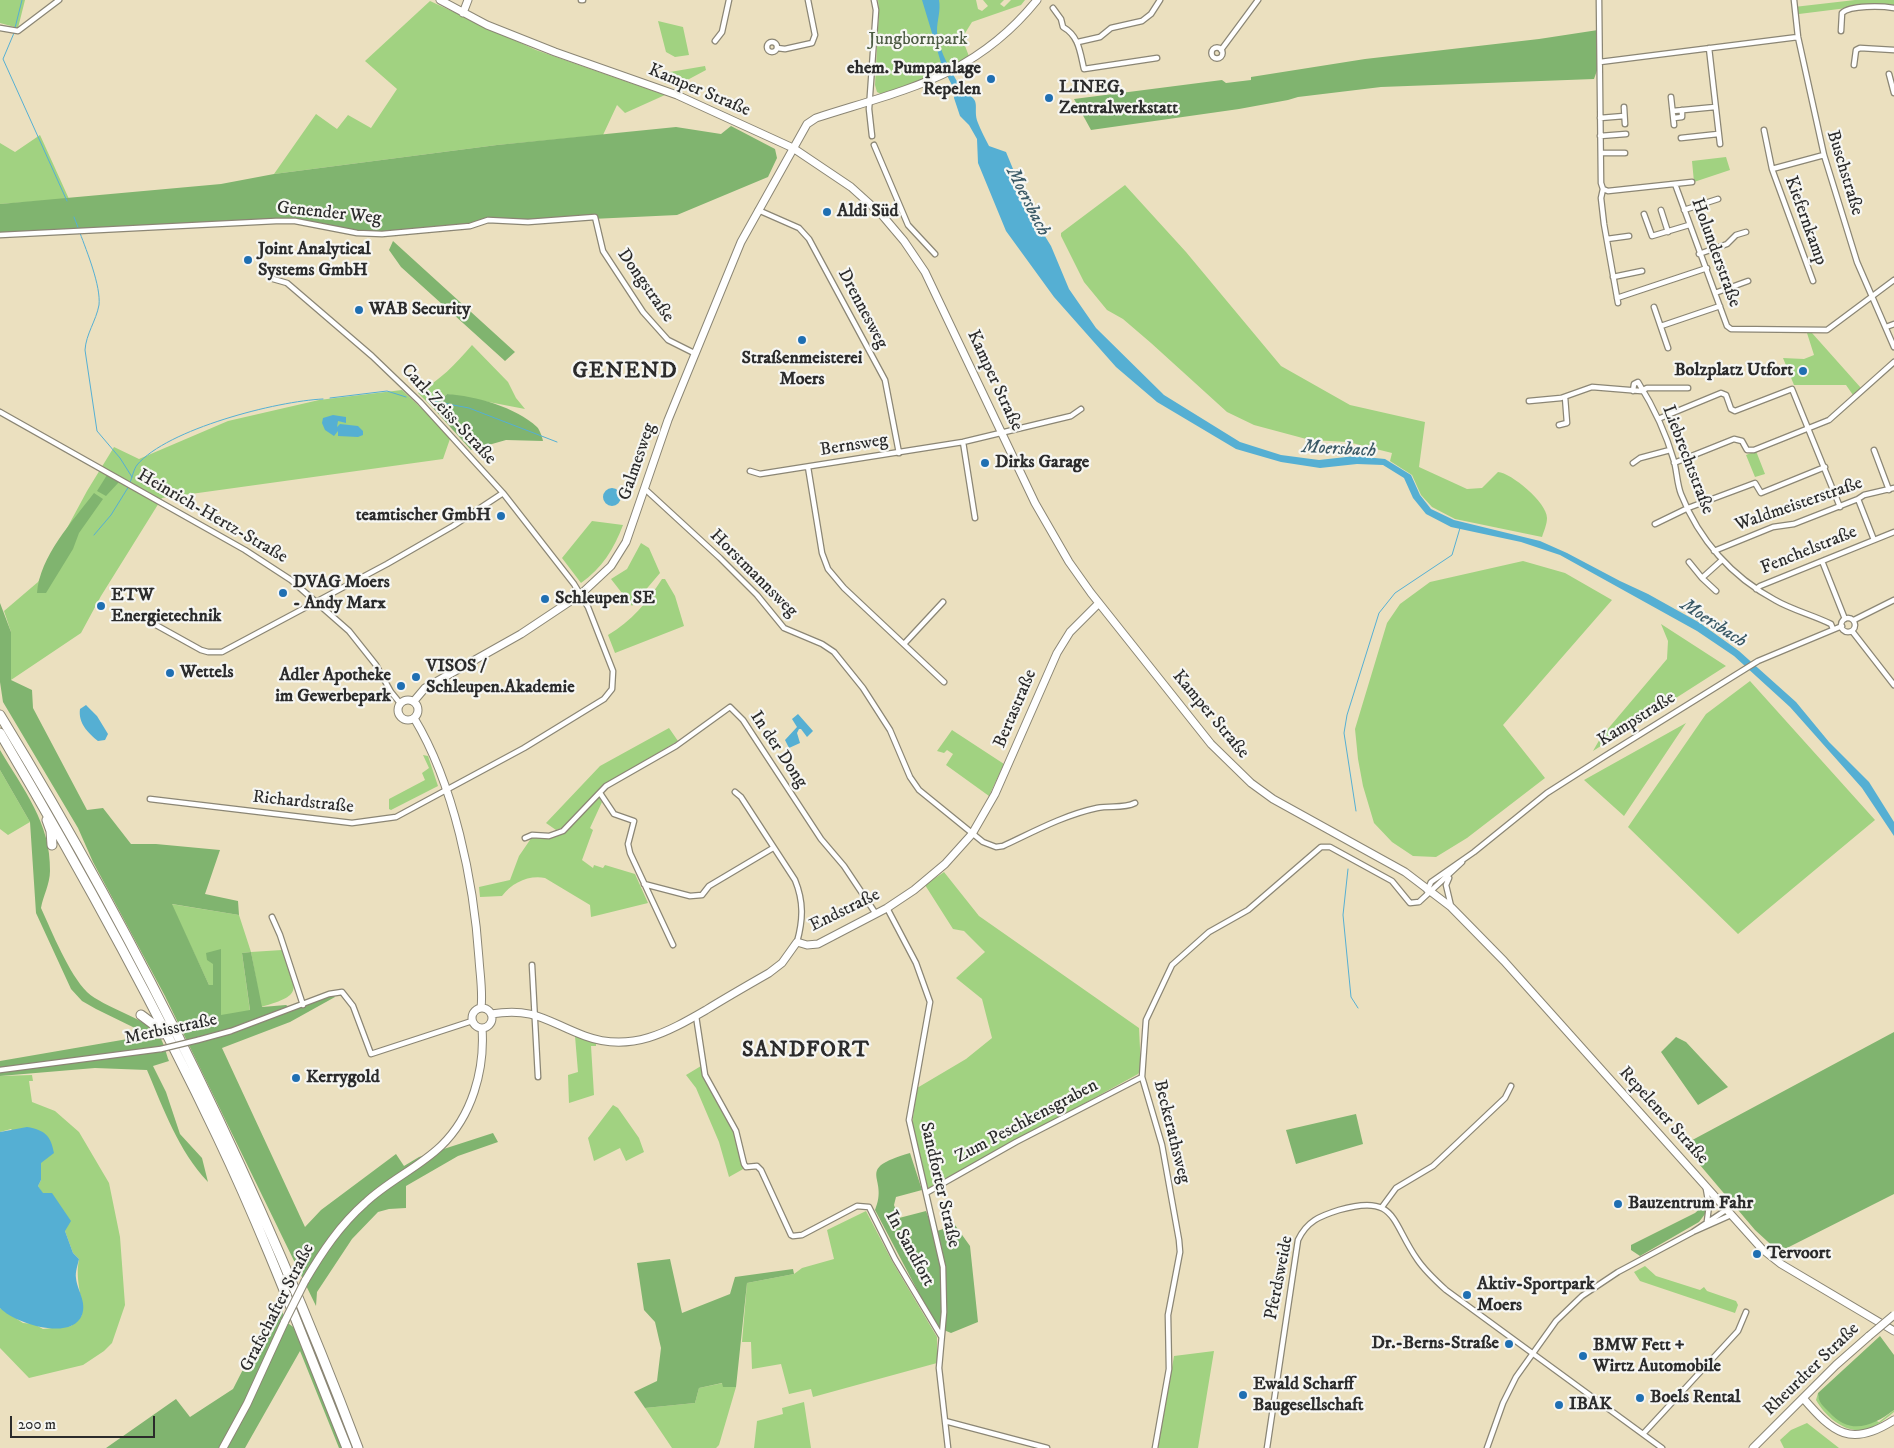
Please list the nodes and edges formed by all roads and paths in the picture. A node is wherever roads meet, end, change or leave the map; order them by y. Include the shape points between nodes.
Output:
1 (59, 0) edge
2 (440, 0) edge
3 (468, 0) edge
4 (729, 0) edge
5 (808, 0) edge
6 (874, 0) edge
7 (1037, 0) edge
8 (1160, 0) edge
9 (1258, 0) edge
10 (1598, 0) edge
11 (1794, 0) edge
12 (1053, 8) dead end
13 (1894, 8) edge
14 (463, 12) junction
15 (0, 28) edge
16 (1841, 30) dead end
17 (1798, 37) junction
18 (715, 41) dead end
19 (1078, 42) junction
20 (777, 48) dead end
21 (1709, 48) junction
22 (1221, 50) dead end
23 (1894, 50) edge
24 (1157, 58) dead end
25 (1600, 62) junction
26 (1854, 65) dead end
27 (1889, 74) dead end
28 (1894, 93) edge
29 (1671, 97) dead end
30 (871, 101) junction
31 (1624, 107) dead end
32 (1716, 107) junction
33 (1682, 110) junction
34 (1673, 111) junction
35 (1624, 116) junction
36 (1600, 118) junction
37 (1674, 118) junction
38 (1624, 124) dead end
39 (1674, 124) dead end
40 (1764, 130) dead end
41 (1626, 134) dead end
42 (1718, 134) junction
43 (872, 136) dead end
44 (1600, 136) junction
45 (1681, 138) dead end
46 (1720, 144) dead end
47 (874, 145) dead end
48 (793, 148) junction
49 (1625, 152) dead end
50 (1600, 153) junction
51 (1824, 155) junction
52 (1772, 169) junction
53 (1692, 182) dead end
54 (1675, 184) junction
55 (1603, 189) junction
56 (1718, 199) dead end
57 (757, 210) junction
58 (1661, 210) dead end
59 (1684, 210) junction
60 (1644, 214) dead end
61 (594, 217) joint
62 (1689, 226) junction
63 (1668, 232) junction
64 (1746, 232) dead end
65 (0, 235) edge
66 (1629, 236) dead end
67 (1606, 239) junction
68 (935, 254) dead end
69 (1699, 254) junction
70 (1707, 268) junction
71 (1642, 271) dead end
72 (1613, 277) junction
73 (273, 279) dead end
74 (1894, 280) edge
75 (1813, 281) dead end
76 (1748, 282) dead end
77 (1715, 293) junction
78 (1872, 297) junction
79 (1720, 306) junction
80 (1654, 307) dead end
81 (1894, 324) edge
82 (1661, 326) junction
83 (1886, 327) junction
84 (1894, 347) edge
85 (1668, 348) dead end
86 (694, 354) junction
87 (1894, 362) edge
88 (1688, 388) dead end
89 (1643, 390) junction
90 (1633, 391) junction
91 (1565, 397) junction
92 (1529, 401) dead end
93 (1081, 409) dead end
94 (0, 412) edge
95 (1658, 418) junction
96 (1559, 425) dead end
97 (1809, 428) junction
98 (1003, 433) junction
99 (963, 442) junction
100 (1670, 450) junction
101 (1874, 450) dead end
102 (899, 452) junction
103 (1633, 463) dead end
104 (1674, 463) junction
105 (808, 467) junction
106 (1826, 467) junction
107 (750, 471) dead end
108 (645, 489) junction
109 (1891, 489) edge
110 (503, 493) junction
111 (1858, 499) junction
112 (1840, 506) junction
113 (1688, 508) junction
114 (975, 518) dead end
115 (1655, 524) dead end
116 (1894, 532) edge
117 (1874, 540) junction
118 (1714, 551) junction
119 (1722, 560) junction
120 (1822, 561) junction
121 (1689, 562) dead end
122 (1702, 578) junction
123 (1756, 589) junction
124 (1716, 591) dead end
125 (580, 594) junction
126 (1894, 600) edge
127 (317, 602) junction
128 (944, 602) dead end
129 (1099, 604) junction
130 (132, 615) dead end
131 (1845, 618) junction
132 (1854, 620) junction
133 (1842, 626) junction
134 (1832, 629) junction
135 (1852, 631) junction
136 (904, 644) junction
137 (944, 682) dead end
138 (1894, 685) edge
139 (414, 701) junction
140 (400, 702) junction
141 (0, 706) edge
142 (0, 715) edge
143 (414, 718) junction
144 (4, 730) edge
145 (446, 790) junction
146 (735, 792) dead end
147 (600, 793) junction
148 (39, 798) junction
149 (150, 799) dead end
150 (1135, 803) dead end
151 (972, 834) junction
152 (525, 838) dead end
153 (52, 844) dead end
154 (773, 848) junction
155 (1462, 862) junction
156 (1454, 872) junction
157 (644, 884) junction
158 (1429, 891) junction
159 (887, 908) junction
160 (1451, 908) junction
161 (876, 914) junction
162 (272, 917) dead end
163 (797, 942) junction
164 (674, 945) dead end
165 (532, 965) dead end
166 (303, 1005) junction
167 (481, 1008) junction
168 (491, 1014) junction
169 (535, 1014) junction
170 (141, 1015) dead end
171 (696, 1016) junction
172 (472, 1021) junction
173 (482, 1028) junction
174 (0, 1070) edge
175 (185, 1073) junction
176 (538, 1077) dead end
177 (1142, 1077) junction
178 (1511, 1086) dead end
179 (1706, 1188) junction
180 (926, 1193) junction
181 (1382, 1207) junction
182 (1728, 1213) junction
183 (1706, 1221) junction
184 (1693, 1232) junction
185 (1746, 1312) dead end
186 (1894, 1315) edge
187 (1894, 1331) edge
188 (941, 1336) junction
189 (1531, 1353) junction
190 (1803, 1398) junction
191 (1894, 1420) edge
192 (945, 1421) junction
193 (1643, 1434) junction
194 (223, 1448) edge
195 (347, 1448) edge
196 (358, 1448) edge
197 (948, 1448) edge
198 (1047, 1448) edge
199 (1156, 1448) edge
200 (1267, 1448) edge
201 (1487, 1448) edge
202 (1662, 1448) edge
203 (1753, 1448) edge

1 - 15 street via 18,31
2 - 14 street, Kamper Straße
3 - 14 street
4 - 18 street via 722,32
5 - 20 street via 815,35 812,44
6 - 30 street
7 - 30 street, Galmesweg via 1002,38 956,68
8 - 19 street via 1142,21 1111,28 1100,37
9 - 22 street
10 - 25 street
11 - 17 street, Buschstraße
12 - 19 street via 1063,27
13 - 16 street via 1873,6 1846,10 1842,14
14 - 48 street, Kamper Straße via 555,52 670,92
17 - 21 street
17 - 51 street, Buschstraße
19 - 24 street via 1084,69
21 - 25 street
21 - 32 street
23 - 26 street via 1860,48 1856,50
25 - 36 street
27 - 28 street
29 - 34 street
30 - 43 street
30 - 48 street, Galmesweg via 812,119
31 - 35 street
32 - 33 street
32 - 42 street
33 - 34 street
33 - 37 street via 1682,118
34 - 37 street
35 - 36 street
35 - 38 street
36 - 44 street
37 - 39 street
40 - 52 street, Kiefernkamp
41 - 44 street
42 - 45 street
42 - 46 street
44 - 50 street
47 - 68 street via 908,226
48 - 57 street, Galmesweg
48 - 98 street, Kamper Straße via 852,187 904,241 942,304
49 - 50 street
50 - 55 street
51 - 52 street, Kiefernkamp
51 - 78 street, Buschstraße via 1856,262
52 - 75 street, Kiefernkamp
53 - 54 street, Holunderstraße
54 - 55 street, Holunderstraße
54 - 59 street, Holunderstraße
55 - 67 street via 1601,198
56 - 59 street
57 - 86 street, Galmesweg via 740,242
57 - 102 street, Drennesweg via 799,228 809,239 885,380
58 - 63 street
59 - 62 street, Holunderstraße
60 - 63 street via 1652,236
61 - 65 street, Genender Weg via 528,222 488,220 470,226 382,234 358,233 295,221
61 - 86 street, Dongstraße via 603,251 644,312 668,340
62 - 63 street
62 - 69 street, Holunderstraße
64 - 69 street
66 - 67 street
67 - 72 street
69 - 70 street, Holunderstraße
70 - 72 street via 1618,300
70 - 77 street, Holunderstraße
71 - 72 street
73 - 110 street, Carl-Zeiss-Straße via 286,284 372,356 420,402
74 - 78 street
76 - 77 street
77 - 79 street, Holunderstraße
78 - 79 street, Holunderstraße via 1825,331 1731,329
78 - 83 street, Buschstraße
79 - 82 street
80 - 82 street
81 - 83 street
82 - 85 street
83 - 84 street, Buschstraße
86 - 108 street, Galmesweg
87 - 97 street via 1830,420
88 - 89 street
89 - 90 street
89 - 90 street, Liebrechtstraße via 1638,382 1634,384
89 - 95 street, Liebrechtstraße
90 - 91 street via 1592,387
91 - 92 street
91 - 96 street via 1567,423
93 - 98 street, Bernsweg via 1071,416
94 - 127 street, Heinrich-Hertz-Straße via 245,550 291,580
95 - 97 street via 1721,393 1726,395 1731,409 1735,411 1792,389
95 - 100 street, Liebrechtstraße
97 - 104 street via 1754,450 1747,450 1742,441 1734,439
97 - 106 street
98 - 99 street, Bernsweg
98 - 129 street, Kamper Straße via 1046,526
99 - 102 street, Bernsweg
99 - 114 street
100 - 103 street
100 - 104 street, Liebrechtstraße
101 - 109 street
102 - 105 street, Bernsweg
104 - 113 street, Liebrechtstraße via 1681,494
105 - 107 street, Bernsweg via 760,474
105 - 136 street via 822,553 828,569
106 - 112 street
106 - 113 street via 1761,493 1755,483
108 - 125 street, Galmesweg via 616,560
108 - 151 street, Horstmannsweg via 757,595 784,628 834,652 863,688 890,730 918,790
109 - 111 street, Waldmeisterstraße
110 - 125 street, Carl-Zeiss-Straße
110 - 127 street via 453,526
111 - 112 street, Waldmeisterstraße
111 - 117 street, Fenchelstraße
112 - 118 street, Waldmeisterstraße
113 - 115 street
113 - 118 street, Liebrechtstraße
116 - 117 street, Fenchelstraße
117 - 120 street, Fenchelstraße
118 - 119 street, Liebrechtstraße
119 - 122 street
119 - 123 street, Liebrechtstraße
120 - 123 street, Fenchelstraße
120 - 131 street
121 - 122 street
122 - 124 street
123 - 134 street, Liebrechtstraße via 1831,624
125 - 139 street, Galmesweg via 521,634 425,688
125 - 145 street, Richardstraße via 610,660 612,689 604,699 559,727
126 - 132 street
127 - 130 street via 216,653 200,650
127 - 140 street, Heinrich-Hertz-Straße via 363,647
128 - 136 street
129 - 151 street, Bertastraße via 1070,632 1057,653 995,794
129 - 158 street, Kamper Straße via 1211,744 1250,783 1273,799 1378,856
131 - 132 street
131 - 133 street
132 - 135 street
133 - 134 street, Kampstraße
133 - 135 street via 1845,631
134 - 155 street, Kampstraße via 1758,661 1547,794
135 - 138 street
136 - 137 street
139 - 140 street
139 - 143 street via 419,710
140 - 143 street via 400,716 406,720
141 - 144 highway
142 - 144 highway
143 - 145 street via 434,755
144 - 148 highway
144 - 196 highway via 106,898 205,1090 282,1260
145 - 149 street, Richardstraße via 396,817 363,822
145 - 167 street via 464,855 474,909
146 - 154 street
147 - 152 street, In der Dong via 563,831
147 - 157 street via 614,814 634,821 628,844
147 - 161 street, In der Dong via 606,786 676,746 730,707 743,720
148 - 153 highway via 51,831
148 - 175 highway via 125,953
150 - 151 street via 1082,812 1003,846 991,846
151 - 159 street, Endstraße via 932,876
154 - 157 street via 710,886 702,895 690,896
154 - 163 street via 800,893 802,916
155 - 156 street, Kampstraße
155 - 158 street, Kampstraße via 1431,882
156 - 158 street, Kampstraße
156 - 160 street, Kampstraße via 1446,885
157 - 164 street
158 - 160 street, Repelener Straße
158 - 177 street, Beckerathsweg via 1420,902 1410,903 1392,880 1347,855 1330,846 1315,851 1248,910 1209,932 1172,965 1146,1020
159 - 161 street, Endstraße
159 - 180 street, Sandforter Straße via 916,962 930,1002 908,1120
160 - 179 street, Repelener Straße via 1511,969
161 - 163 street, Endstraße via 818,944
162 - 166 street
163 - 171 street, Endstraße via 782,963 769,973
165 - 169 street
166 - 172 street, Merbisstraße via 342,992 353,1006 371,1054
166 - 174 street, Merbisstraße, bridge via 231,1031 161,1049
167 - 168 street
167 - 172 street via 474,1012
168 - 169 street, Endstraße via 516,1011
168 - 173 street via 491,1022
169 - 171 street, Endstraße via 584,1036 630,1043 662,1034
169 - 176 street
170 - 175 highway via 160,1030
171 - 188 street, In Sandfort via 705,1075 736,1131 744,1164 761,1170 791,1234 802,1235 857,1206 869,1207 895,1259
172 - 173 street
173 - 194 street, Grafschafter Straße, bridge via 479,1076 464,1114 441,1146 364,1203 339,1230 305,1281
175 - 195 highway via 252,1216
177 - 180 street, Zum Peschkensgraben
177 - 199 street, Beckerathsweg via 1171,1188 1179,1246 1168,1315 1169,1369
178 - 181 street via 1506,1098 1440,1160 1396,1188
179 - 182 street, Repelener Straße
179 - 183 street via 1709,1206
180 - 188 street, Sandforter Straße via 943,1267
181 - 189 street via 1394,1216 1418,1260 1431,1276
181 - 200 street, Pferdsweide via 1357,1205 1315,1218 1298,1240
182 - 183 street
182 - 184 street via 1704,1229
182 - 187 street, Repelener Straße via 1781,1264
183 - 184 street
184 - 189 street via 1622,1270 1582,1296 1556,1321
185 - 193 street via 1738,1331
186 - 190 street, Rheurdter Straße, bridge
188 - 192 street, Sandforter Straße via 939,1368
189 - 193 street
189 - 201 street via 1503,1403
190 - 191 street via 1820,1418 1838,1431 1852,1436 1873,1433
190 - 203 street, Rheurdter Straße
192 - 197 street, Sandforter Straße
192 - 198 street
193 - 202 street

